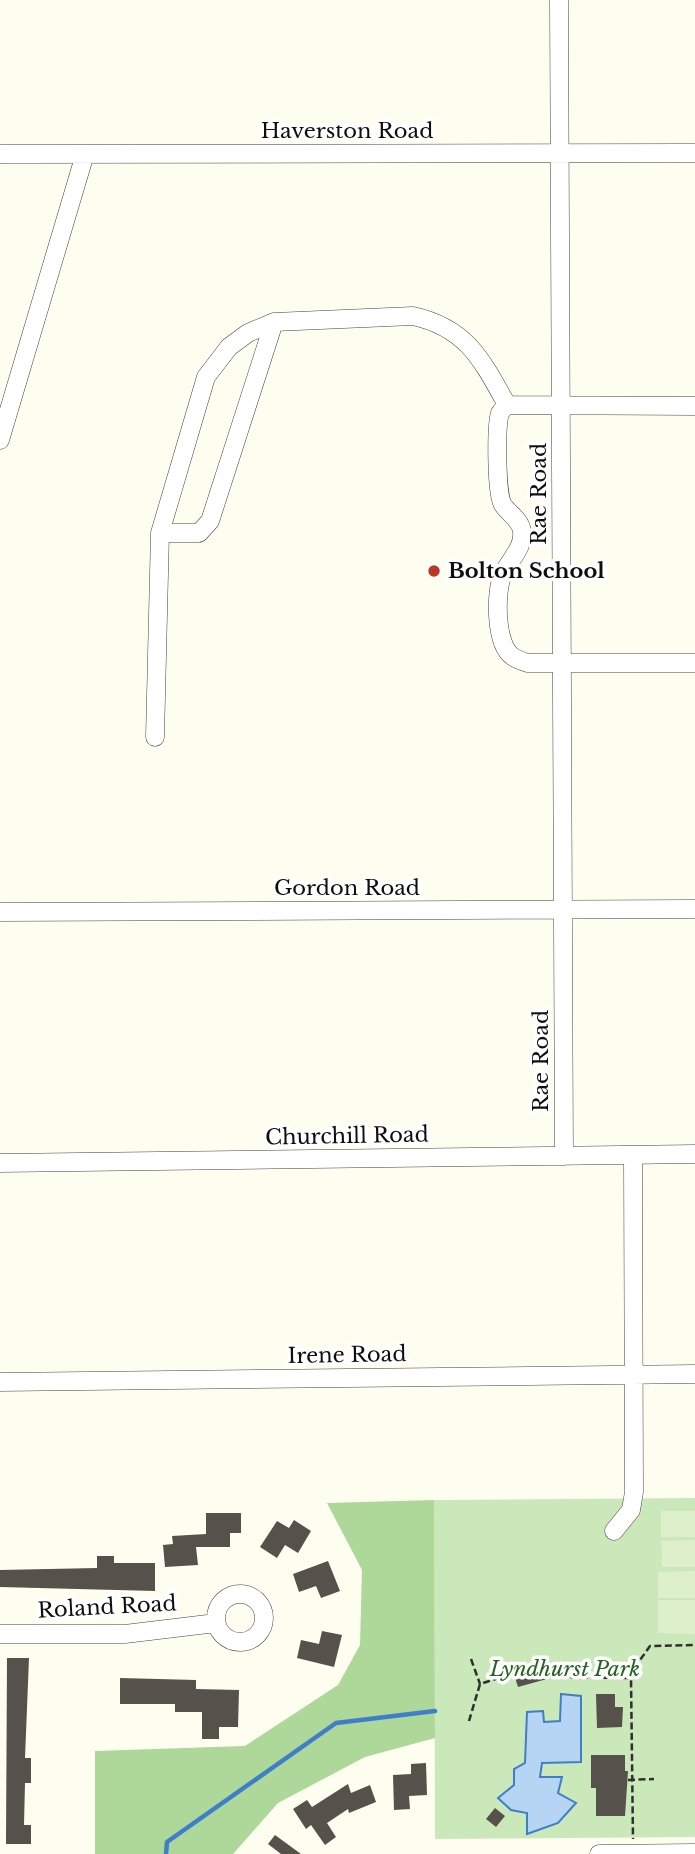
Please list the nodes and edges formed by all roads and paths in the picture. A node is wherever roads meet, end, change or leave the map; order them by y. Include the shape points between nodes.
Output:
1 (559, 0) edge
2 (695, 153) edge
3 (0, 154) edge
4 (85, 154) junction
5 (561, 154) junction
6 (274, 322) junction
7 (507, 405) junction
8 (563, 406) junction
9 (695, 406) edge
10 (0, 440) edge
11 (160, 533) junction
12 (561, 663) junction
13 (695, 663) edge
14 (155, 737) dead end
15 (565, 909) junction
16 (695, 909) edge
17 (0, 912) edge
18 (695, 1154) edge
19 (633, 1155) junction
20 (564, 1156) junction
21 (0, 1163) edge
22 (695, 1374) edge
23 (634, 1375) junction
24 (0, 1382) edge
25 (614, 1531) dead end
26 (216, 1623) dead end
27 (0, 1634) edge
28 (695, 1645) edge
29 (471, 1659) dead end
30 (631, 1678) junction
31 (480, 1684) junction
32 (469, 1721) dead end
33 (654, 1779) dead end
34 (630, 1780) junction
35 (633, 1839) dead end
36 (695, 1853) edge
37 (599, 1854) edge

1 - 5 street, Rae Road
2 - 5 street, Haverston Road
3 - 4 street, Haverston Road
4 - 5 street, Haverston Road
4 - 10 street
5 - 8 street, Rae Road
6 - 7 street via 413,316 433,320 453,329 491,373
6 - 11 street via 229,347 206,377
6 - 11 street via 210,521 198,533
7 - 8 street
7 - 12 street via 500,413 499,488 502,504 522,529 520,548 501,577 497,603 501,638 510,656 527,663
8 - 9 street
8 - 12 street, Rae Road
11 - 14 street
12 - 13 street
12 - 15 street, Rae Road
15 - 16 street, Gordon Road
15 - 17 street, Gordon Road
15 - 20 street, Rae Road
18 - 19 street, Churchill Road
19 - 20 street, Churchill Road
19 - 23 street
20 - 21 street, Churchill Road
22 - 23 street, Irene Road
23 - 24 street, Irene Road
23 - 25 street via 634,1492 631,1510
26 - 27 street, Roland Road via 125,1634
28 - 30 path via 650,1646
29 - 31 path
30 - 31 path via 548,1677 545,1662 513,1669 511,1674
30 - 34 path
31 - 32 path
33 - 34 path
34 - 35 path
36 - 37 street

